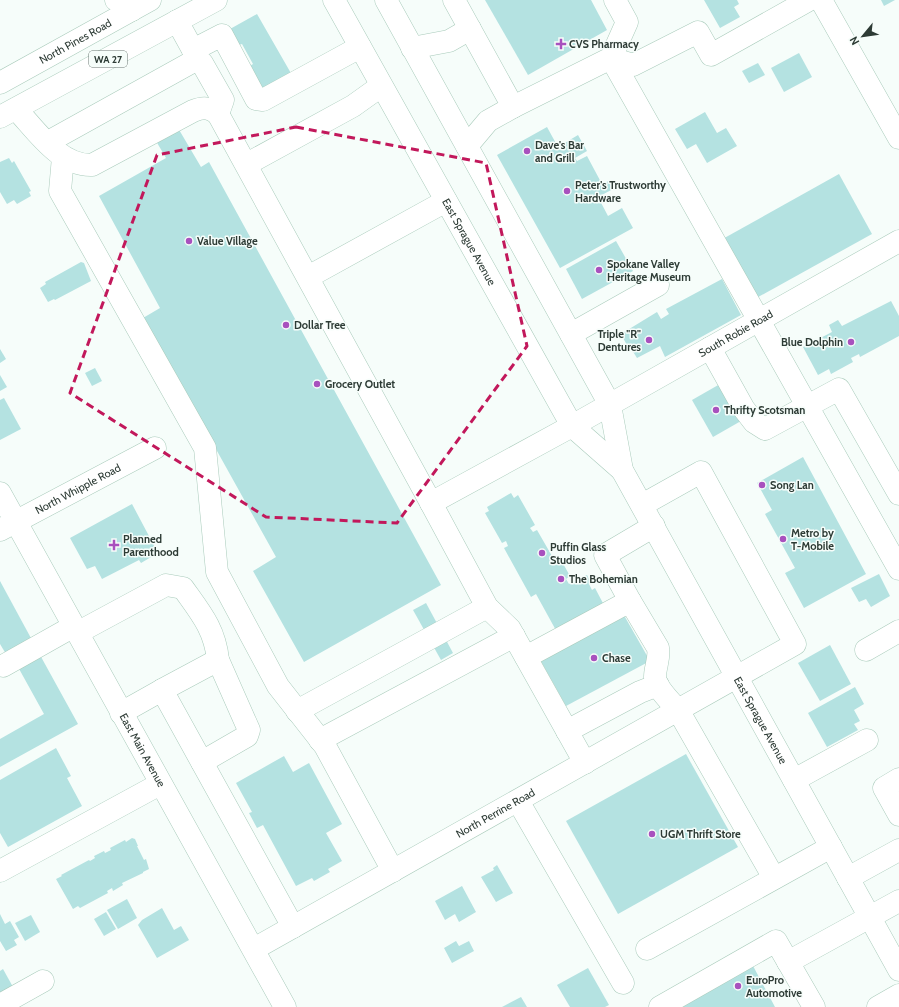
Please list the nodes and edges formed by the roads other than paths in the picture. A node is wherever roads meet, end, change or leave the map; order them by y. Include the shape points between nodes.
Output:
1 (216, 0) edge
2 (334, 0) edge
3 (386, 0) edge
4 (454, 0) edge
5 (615, 0) edge
6 (809, 0) edge
7 (821, 0) edge
8 (126, 2) edge
9 (177, 21) junction
10 (470, 30) junction
11 (360, 46) junction
12 (412, 48) junction
13 (196, 55) junction
14 (611, 58) junction
15 (1, 81) edge
16 (381, 86) junction
17 (512, 107) junction
18 (8, 113) edge
19 (218, 114) junction
20 (899, 138) edge
21 (466, 146) junction
22 (55, 150) junction
23 (247, 164) junction
24 (446, 201) junction
25 (899, 241) edge
26 (308, 277) junction
27 (658, 285) dead end
28 (760, 320) junction
29 (571, 334) junction
30 (710, 348) junction
31 (610, 405) junction
32 (808, 406) junction
33 (572, 426) junction
34 (155, 448) dead end
35 (622, 470) junction
36 (0, 493) edge
37 (899, 494) edge
38 (431, 503) junction
39 (642, 505) junction
40 (8, 526) edge
41 (654, 526) junction
42 (899, 569) edge
43 (630, 601) junction
44 (487, 608) junction
45 (75, 630) junction
46 (899, 631) edge
47 (514, 636) junction
48 (866, 650) dead end
49 (526, 657) junction
50 (218, 660) junction
51 (2, 666) dead end
52 (737, 677) junction
53 (658, 685) junction
54 (162, 690) junction
55 (678, 710) junction
56 (297, 711) junction
57 (121, 713) junction
58 (567, 731) junction
59 (320, 740) junction
60 (867, 740) dead end
61 (202, 762) junction
62 (585, 763) junction
63 (899, 779) edge
64 (794, 780) junction
65 (160, 784) junction
66 (518, 800) junction
67 (899, 815) edge
68 (831, 847) junction
69 (899, 850) edge
70 (0, 871) edge
71 (393, 871) junction
72 (774, 878) junction
73 (848, 878) junction
74 (899, 901) edge
75 (869, 917) junction
76 (293, 927) junction
77 (254, 949) junction
78 (647, 949) dead end
79 (788, 962) junction
80 (899, 970) edge
81 (43, 981) dead end
82 (623, 983) dead end
83 (899, 995) edge
84 (0, 1005) edge
85 (285, 1007) edge
86 (660, 1007) edge
87 (814, 1007) edge
88 (878, 1007) edge

1 - 9 main road, WA 27
2 - 11 main road, East Sprague Avenue
3 - 12 main road, East Sprague Avenue
4 - 10 main road
5 - 14 main road via 627,22
6 - 14 main road via 711,55 698,32 633,65
7 - 20 main road
8 - 15 main road, North Pines Road / WA 27
9 - 13 main road
9 - 18 main road, WA 27
10 - 12 main road via 449,41
10 - 17 main road
11 - 13 main road via 259,101 222,35
11 - 16 main road, East Sprague Avenue
12 - 21 main road, East Sprague Avenue
13 - 19 main road via 223,100
13 - 22 main road via 194,61
14 - 17 main road
14 - 28 main road
16 - 23 main road via 353,106
16 - 24 main road, East Sprague Avenue
17 - 21 main road via 488,121
18 - 22 main road
19 - 22 main road via 203,107 193,111 92,165 84,165
19 - 23 main road
21 - 29 main road, East Sprague Avenue
22 - 56 main road via 60,191 205,448 217,572 278,686
23 - 26 main road
24 - 26 main road
24 - 33 main road, East Sprague Avenue
25 - 28 main road, South Robie Road
26 - 38 main road
27 - 29 main road
28 - 30 main road, South Robie Road
28 - 32 main road
29 - 31 main road, East Sprague Avenue
30 - 31 main road, South Robie Road
30 - 32 main road via 744,409 754,422 765,429
31 - 33 main road, South Robie Road
31 - 35 main road, East Sprague Avenue
32 - 37 main road via 839,389
32 - 42 main road
33 - 35 main road, East Sprague Avenue
33 - 38 main road, South Robie Road
34 - 40 main road, North Whipple Road
35 - 39 main road, East Sprague Avenue
36 - 40 main road, East Main Avenue
38 - 44 main road
39 - 41 main road, East Sprague Avenue
39 - 52 main road, North Perrine Road via 701,472 795,644
40 - 45 main road, East Main Avenue
41 - 43 main road via 605,555
41 - 52 main road, East Sprague Avenue
43 - 49 main road
43 - 53 main road via 658,648 655,677
44 - 47 main road
44 - 56 main road
45 - 50 main road via 166,585 183,588 211,630
45 - 51 main road
45 - 57 main road, East Main Avenue
46 - 48 main road
47 - 49 main road
47 - 59 main road
49 - 58 main road
50 - 54 main road
50 - 61 main road via 249,730 247,736
52 - 55 main road, North Perrine Road
52 - 64 main road, East Sprague Avenue
53 - 55 main road
53 - 58 main road
54 - 57 main road
54 - 61 main road
55 - 62 main road, North Perrine Road
55 - 72 main road
56 - 59 main road
57 - 65 main road, East Main Avenue
58 - 62 main road
59 - 71 main road
60 - 64 main road
61 - 76 main road
62 - 66 main road, North Perrine Road
63 - 67 main road via 884,788
64 - 68 main road, East Sprague Avenue
65 - 70 main road
65 - 77 main road, East Main Avenue
66 - 71 main road, North Perrine Road
66 - 82 main road
68 - 72 main road
68 - 73 main road, East Sprague Avenue
69 - 73 main road
71 - 76 main road, North Perrine Road
72 - 78 main road
73 - 75 main road, East Sprague Avenue
74 - 75 main road
75 - 79 main road
75 - 80 main road, East Sprague Avenue
76 - 77 main road, North Perrine Road
77 - 85 main road, East Main Avenue
79 - 86 main road via 776,941
79 - 87 main road
81 - 84 main road
83 - 88 main road

